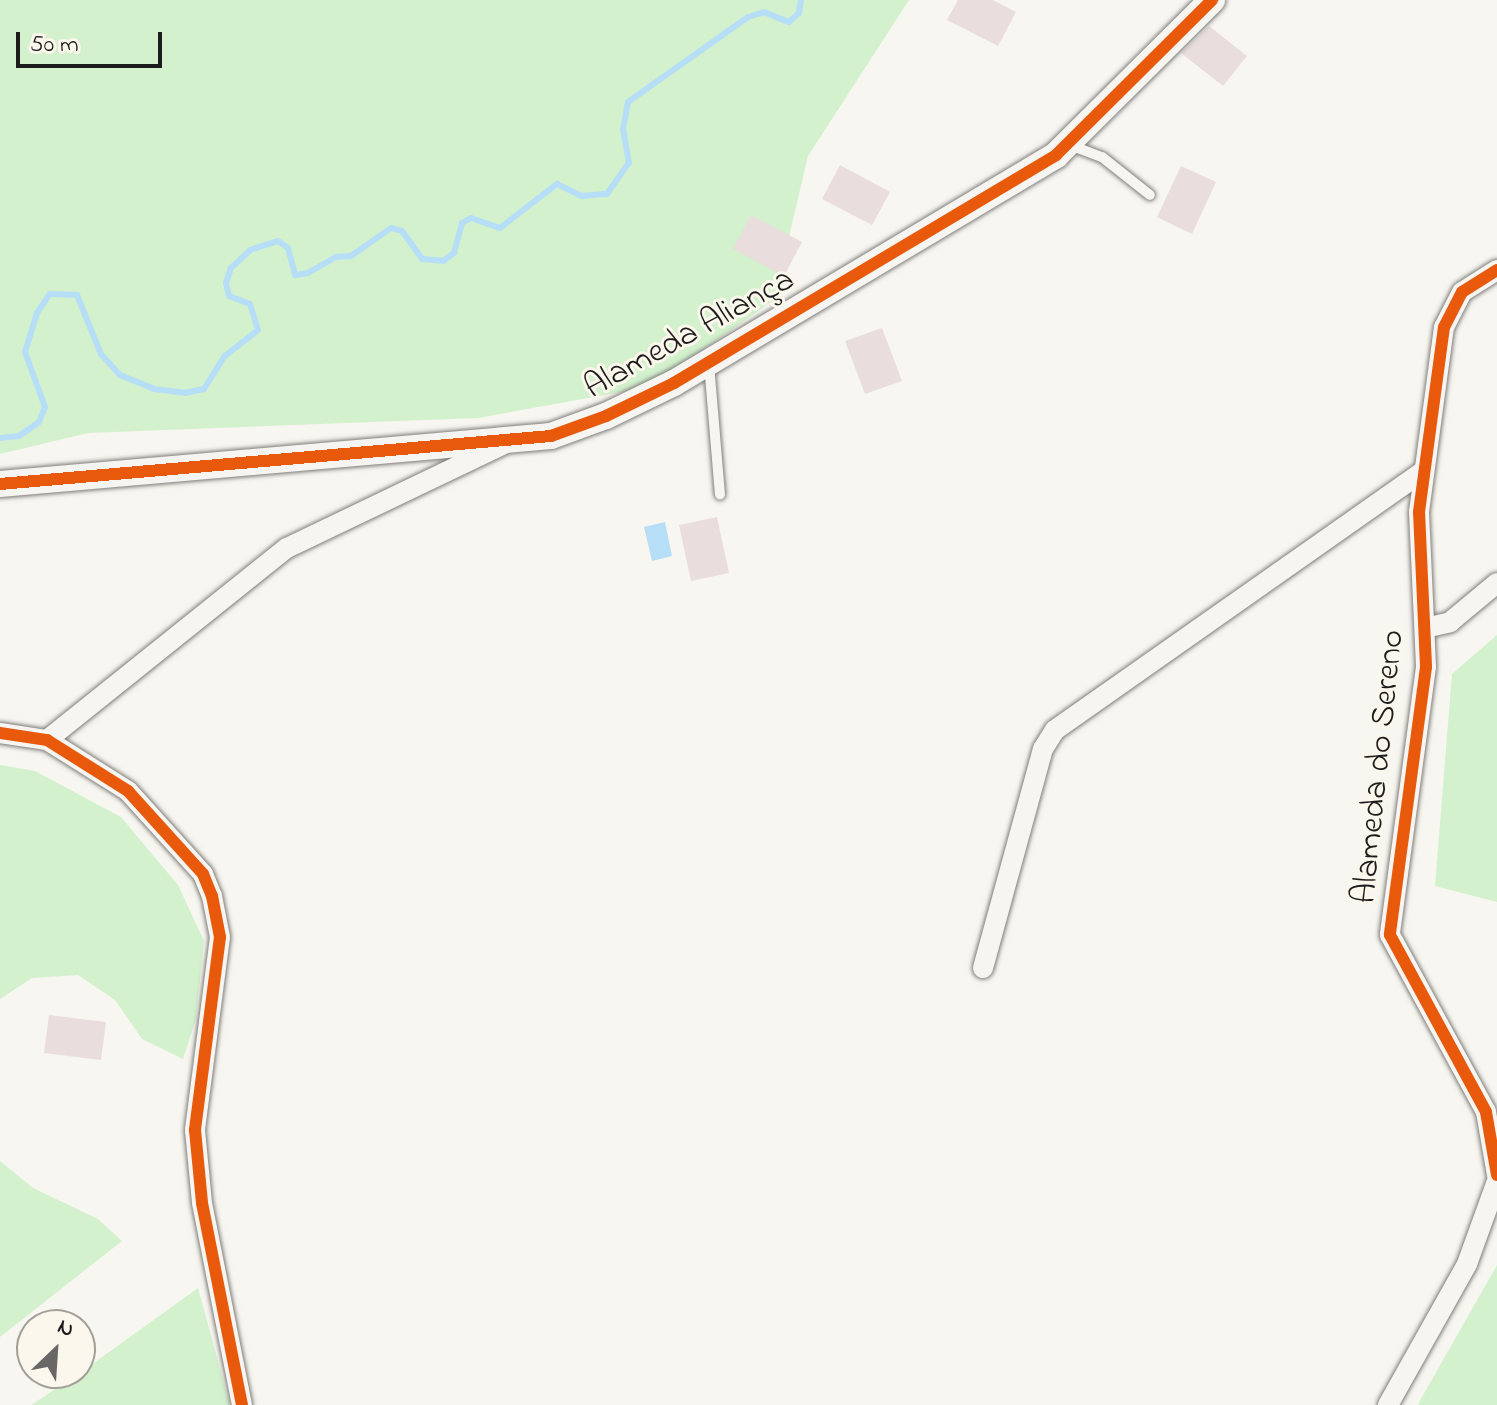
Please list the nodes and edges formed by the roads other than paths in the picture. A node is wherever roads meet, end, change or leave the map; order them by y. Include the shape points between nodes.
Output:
1 (1212, 0) edge
2 (1068, 145) junction
3 (1150, 195) dead end
4 (1497, 270) edge
5 (709, 362) junction
6 (513, 439) junction
7 (1424, 471) junction
8 (0, 484) edge
9 (720, 495) dead end
10 (1497, 583) edge
11 (1425, 628) junction
12 (0, 733) edge
13 (47, 740) junction
14 (983, 968) dead end
15 (1497, 1178) edge
16 (242, 1405) edge
17 (1388, 1405) edge

1 - 2 street, Alameda Aliança
2 - 3 lane via 1102,157
2 - 5 street, Alameda Aliança
4 - 7 street, Alameda do Sereno via 1462,292 1444,327
5 - 6 street, Alameda Aliança via 577,428
5 - 9 lane
6 - 8 street, Alameda Aliança
6 - 13 street via 439,480 287,548
7 - 11 street, Alameda do Sereno via 1419,512
7 - 14 street via 1055,730 1043,749
10 - 11 street via 1450,622
11 - 15 street, Alameda do Sereno via 1426,667 1390,935 1486,1112
12 - 13 street
13 - 16 street via 128,791 203,874 212,896 220,937 195,1130 202,1203
15 - 17 street, Alameda do Sereno via 1467,1264

